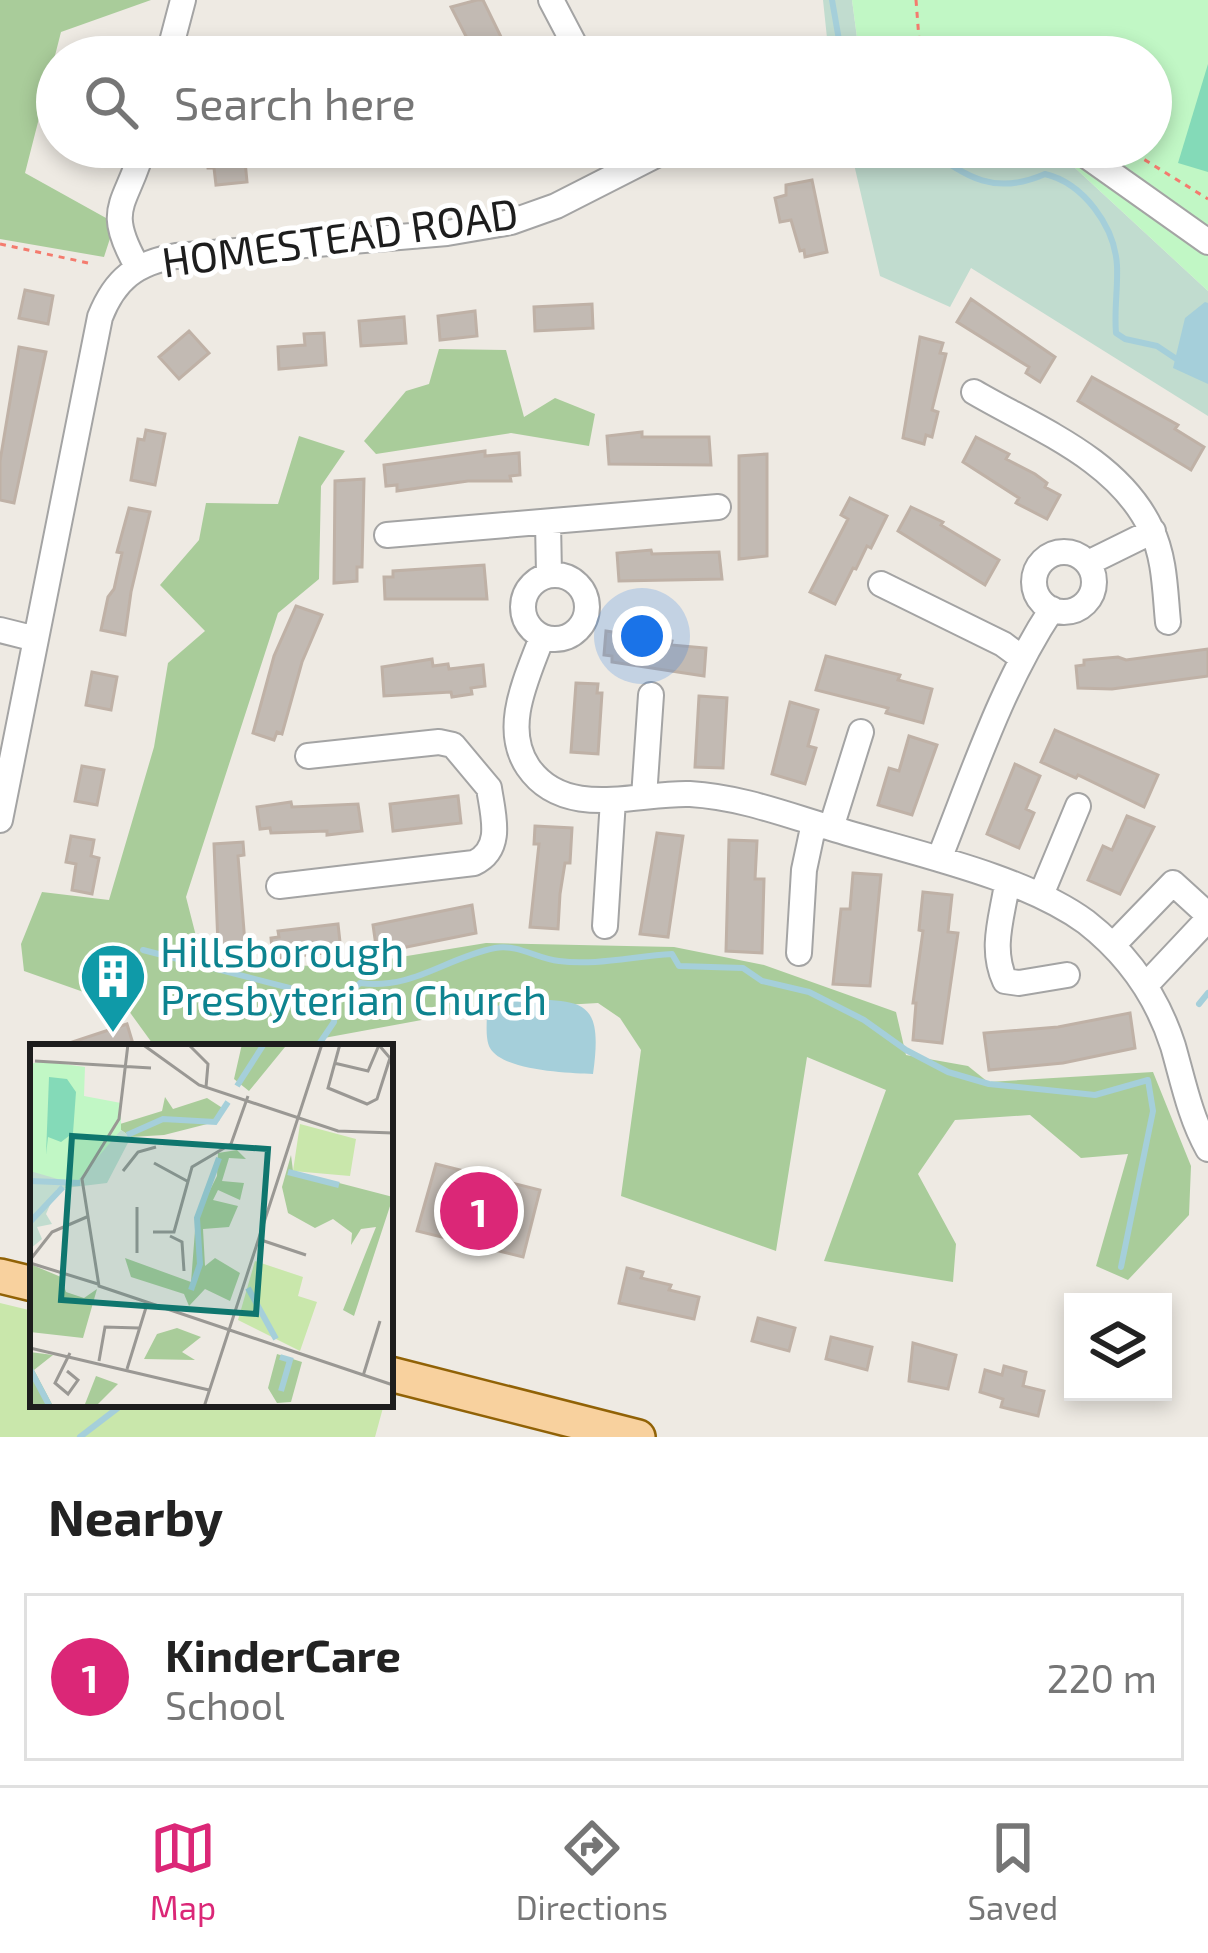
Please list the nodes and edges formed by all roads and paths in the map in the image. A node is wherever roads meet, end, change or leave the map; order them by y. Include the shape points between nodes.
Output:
1 (183, 0) edge
2 (551, 0) edge
3 (916, 0) edge
4 (173, 36) edge
5 (569, 36) edge
6 (919, 36) edge
7 (135, 168) edge
8 (613, 168) edge
9 (1103, 168) edge
10 (1158, 168) edge
11 (1208, 199) edge
12 (1208, 242) edge
13 (0, 244) edge
14 (93, 264) dead end
15 (137, 266) junction
16 (974, 392) dead end
17 (718, 507) dead end
18 (548, 521) junction
19 (1153, 531) junction
20 (387, 535) dead end
21 (1088, 563) junction
22 (548, 575) junction
23 (881, 584) dead end
24 (1052, 609) junction
25 (1168, 622) dead end
26 (0, 630) edge
27 (542, 637) junction
28 (36, 639) junction
29 (1022, 658) junction
30 (651, 694) dead end
31 (861, 732) dead end
32 (308, 756) dead end
33 (526, 765) junction
34 (489, 788) junction
35 (644, 797) junction
36 (613, 800) junction
37 (1078, 806) dead end
38 (0, 820) edge
39 (823, 826) junction
40 (939, 859) junction
41 (1007, 884) junction
42 (279, 886) dead end
43 (1041, 895) junction
44 (1208, 917) edge
45 (605, 926) dead end
46 (1114, 944) junction
47 (799, 953) dead end
48 (1067, 975) dead end
49 (1145, 986) junction
50 (1208, 1149) edge
51 (0, 1276) edge
52 (30, 1283) edge
53 (393, 1375) edge
54 (545, 1425) edge
55 (638, 1437) edge

1 - 4 street
2 - 5 street
3 - 6 path
7 - 15 street via 118,231
8 - 15 street, HOMESTEAD ROAD via 556,206 489,227
9 - 12 street
10 - 11 path
13 - 14 path
15 - 28 street, HOMESTEAD ROAD via 100,317
16 - 19 street via 1101,466
17 - 18 street
18 - 20 street
18 - 22 street
19 - 21 street
19 - 25 street
21 - 24 street via 1089,598 1075,610
21 - 24 street via 1070,552 1042,562 1036,591
22 - 27 street via 531,585 523,604 527,623
22 - 27 street via 570,578 587,605 574,634
23 - 29 street
24 - 29 street
26 - 28 street
27 - 33 street via 517,716
28 - 38 street, HOMESTEAD ROAD
29 - 40 street
30 - 35 street
31 - 39 street
32 - 34 street via 439,742 453,745
33 - 34 street
33 - 36 street via 560,792
34 - 42 street via 487,857
35 - 36 street
35 - 39 street via 715,796
36 - 45 street
37 - 43 street
39 - 40 street
39 - 47 street via 804,870
40 - 41 street
41 - 43 street
41 - 48 street via 997,928 1004,981
43 - 46 street
44 - 46 street via 1173,884
44 - 49 street
46 - 49 street
49 - 50 street
51 - 52 main road
53 - 54 main road
54 - 55 main road

